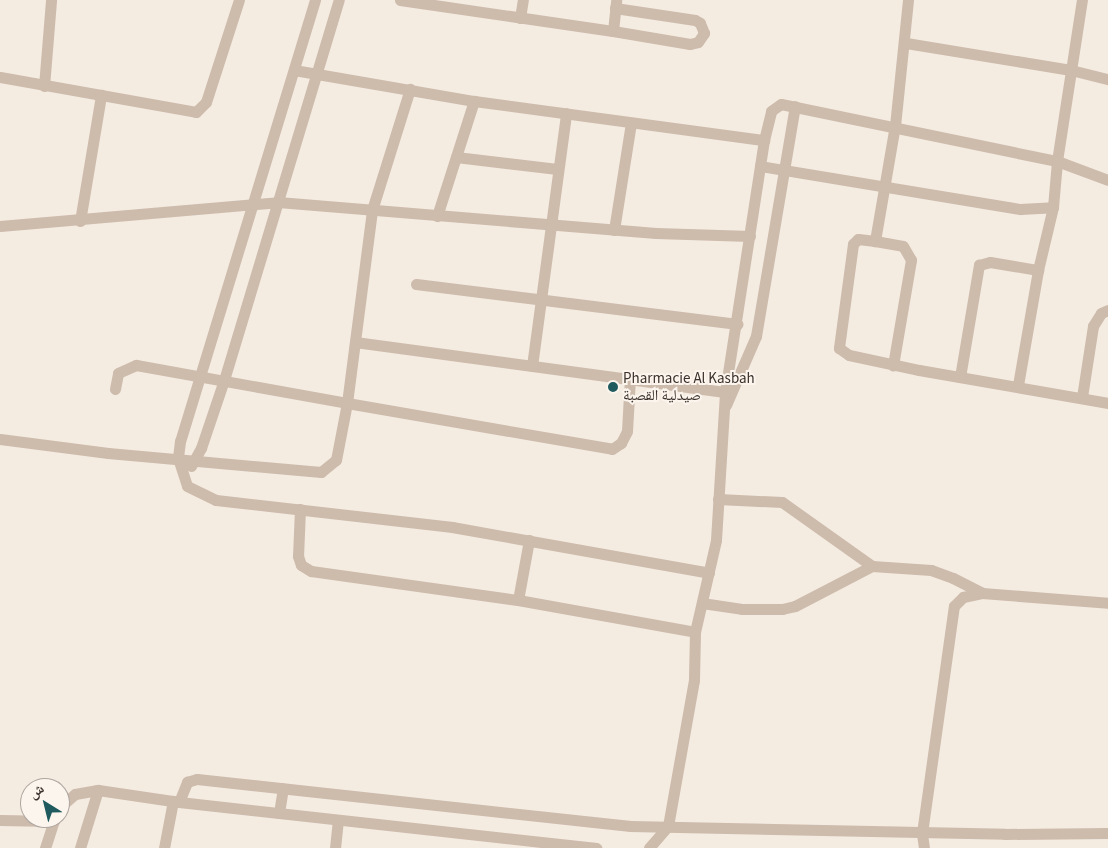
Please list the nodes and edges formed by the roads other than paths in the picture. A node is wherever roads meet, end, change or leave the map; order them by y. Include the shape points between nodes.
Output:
1 (51, 0) edge
2 (240, 0) edge
3 (315, 0) edge
4 (339, 0) edge
5 (400, 0) edge
6 (523, 0) edge
7 (908, 0) edge
8 (1082, 0) edge
9 (616, 4) edge
10 (520, 18) junction
11 (613, 31) junction
12 (906, 44) junction
13 (294, 70) junction
14 (1071, 70) junction
15 (316, 75) junction
16 (0, 77) edge
17 (1108, 79) edge
18 (44, 86) junction
19 (410, 89) junction
20 (101, 95) junction
21 (474, 101) junction
22 (796, 106) junction
23 (566, 114) junction
24 (631, 122) junction
25 (895, 125) junction
26 (764, 140) junction
27 (456, 157) junction
28 (1057, 161) junction
29 (760, 166) junction
30 (785, 168) junction
31 (557, 169) junction
32 (1108, 180) edge
33 (884, 185) junction
34 (278, 202) junction
35 (255, 203) junction
36 (1053, 207) junction
37 (372, 210) junction
38 (437, 216) junction
39 (80, 221) junction
40 (552, 224) junction
41 (0, 226) edge
42 (614, 230) junction
43 (750, 236) junction
44 (875, 241) junction
45 (1038, 270) junction
46 (416, 284) dead end
47 (542, 301) junction
48 (1108, 310) edge
49 (738, 324) junction
50 (356, 342) junction
51 (893, 365) junction
52 (532, 366) junction
53 (202, 375) junction
54 (960, 377) junction
55 (630, 378) junction
56 (224, 380) junction
57 (1018, 385) junction
58 (115, 389) dead end
59 (725, 392) junction
60 (1082, 397) junction
61 (347, 403) junction
62 (1108, 403) edge
63 (724, 409) junction
64 (0, 439) edge
65 (178, 458) junction
66 (195, 461) junction
67 (183, 475) junction
68 (718, 499) junction
69 (300, 509) junction
70 (529, 540) junction
71 (872, 566) junction
72 (709, 573) junction
73 (982, 594) junction
74 (518, 600) junction
75 (1106, 602) edge
76 (702, 603) junction
77 (695, 632) junction
78 (283, 788) junction
79 (98, 790) junction
80 (70, 798) edge
81 (176, 802) junction
82 (279, 813) junction
83 (0, 820) edge
84 (20, 820) edge
85 (338, 820) junction
86 (668, 826) junction
87 (51, 828) edge
88 (1108, 832) edge
89 (922, 833) junction
90 (45, 848) edge
91 (80, 848) edge
92 (164, 848) edge
93 (334, 848) edge
94 (596, 848) edge
95 (649, 848) edge
96 (924, 848) edge

1 - 18 street
2 - 20 street via 206,102 200,110 191,113
3 - 13 street
4 - 15 street
5 - 10 street
6 - 10 street
7 - 12 street
8 - 14 street
9 - 11 street
9 - 11 street via 695,20 704,33 698,42 690,44
10 - 11 street
12 - 14 street
12 - 25 street
13 - 15 street
13 - 35 street
14 - 17 street
14 - 28 street
15 - 19 street
15 - 34 street
16 - 18 street
18 - 20 street
19 - 21 street
19 - 37 street
20 - 39 street
21 - 23 street
21 - 27 street
22 - 25 street
22 - 26 street via 780,104 774,107
22 - 30 street
23 - 24 street
23 - 31 street
24 - 26 street
24 - 42 street
25 - 28 street
25 - 33 street
26 - 29 street
27 - 31 street
27 - 38 street
28 - 32 street
28 - 36 street
29 - 30 street
29 - 43 street
30 - 33 street
30 - 63 street via 756,336 741,377
31 - 40 street
33 - 36 street via 1020,209
33 - 44 street
34 - 35 street
34 - 37 street
34 - 56 street
35 - 39 street
35 - 53 street
36 - 45 street
37 - 38 street
37 - 50 street
38 - 40 street
39 - 41 street
40 - 42 street
40 - 47 street
42 - 43 street
43 - 49 street
44 - 51 street via 903,246 911,260
44 - 51 street via 861,239 853,244 838,344 844,353
45 - 54 street via 990,262 979,264
45 - 57 street
46 - 47 street
47 - 49 street
47 - 52 street
48 - 60 street via 1101,313 1093,326
49 - 59 street
50 - 52 street
50 - 61 street
51 - 54 street
52 - 55 street
53 - 56 street
53 - 58 street via 130,366 118,373
53 - 65 street via 180,441
54 - 57 street
55 - 59 street
55 - 61 street via 627,431 622,443 612,449
56 - 61 street
56 - 66 street
57 - 60 street
59 - 63 street
60 - 62 street
61 - 66 street via 338,454 328,469 313,472
63 - 68 street
64 - 65 street
65 - 66 street
65 - 67 street
66 - 67 street
67 - 69 street via 187,486 203,496
68 - 71 street via 756,498 782,502
68 - 72 street
69 - 70 street
69 - 74 street via 298,556 305,569
70 - 72 street
70 - 74 street
71 - 73 street via 931,570
71 - 76 street via 795,606 782,609 742,609
72 - 76 street
73 - 75 street
73 - 89 street via 963,597 951,613
74 - 77 street
76 - 77 street
77 - 86 street via 694,680
78 - 81 street via 192,779
78 - 82 street
78 - 86 street via 630,826
79 - 80 street via 75,794
79 - 81 street
79 - 91 street
81 - 82 street
81 - 92 street
82 - 85 street
83 - 84 street
85 - 93 street
85 - 94 street
86 - 89 street
86 - 95 street
87 - 90 street
88 - 89 street
89 - 96 street

